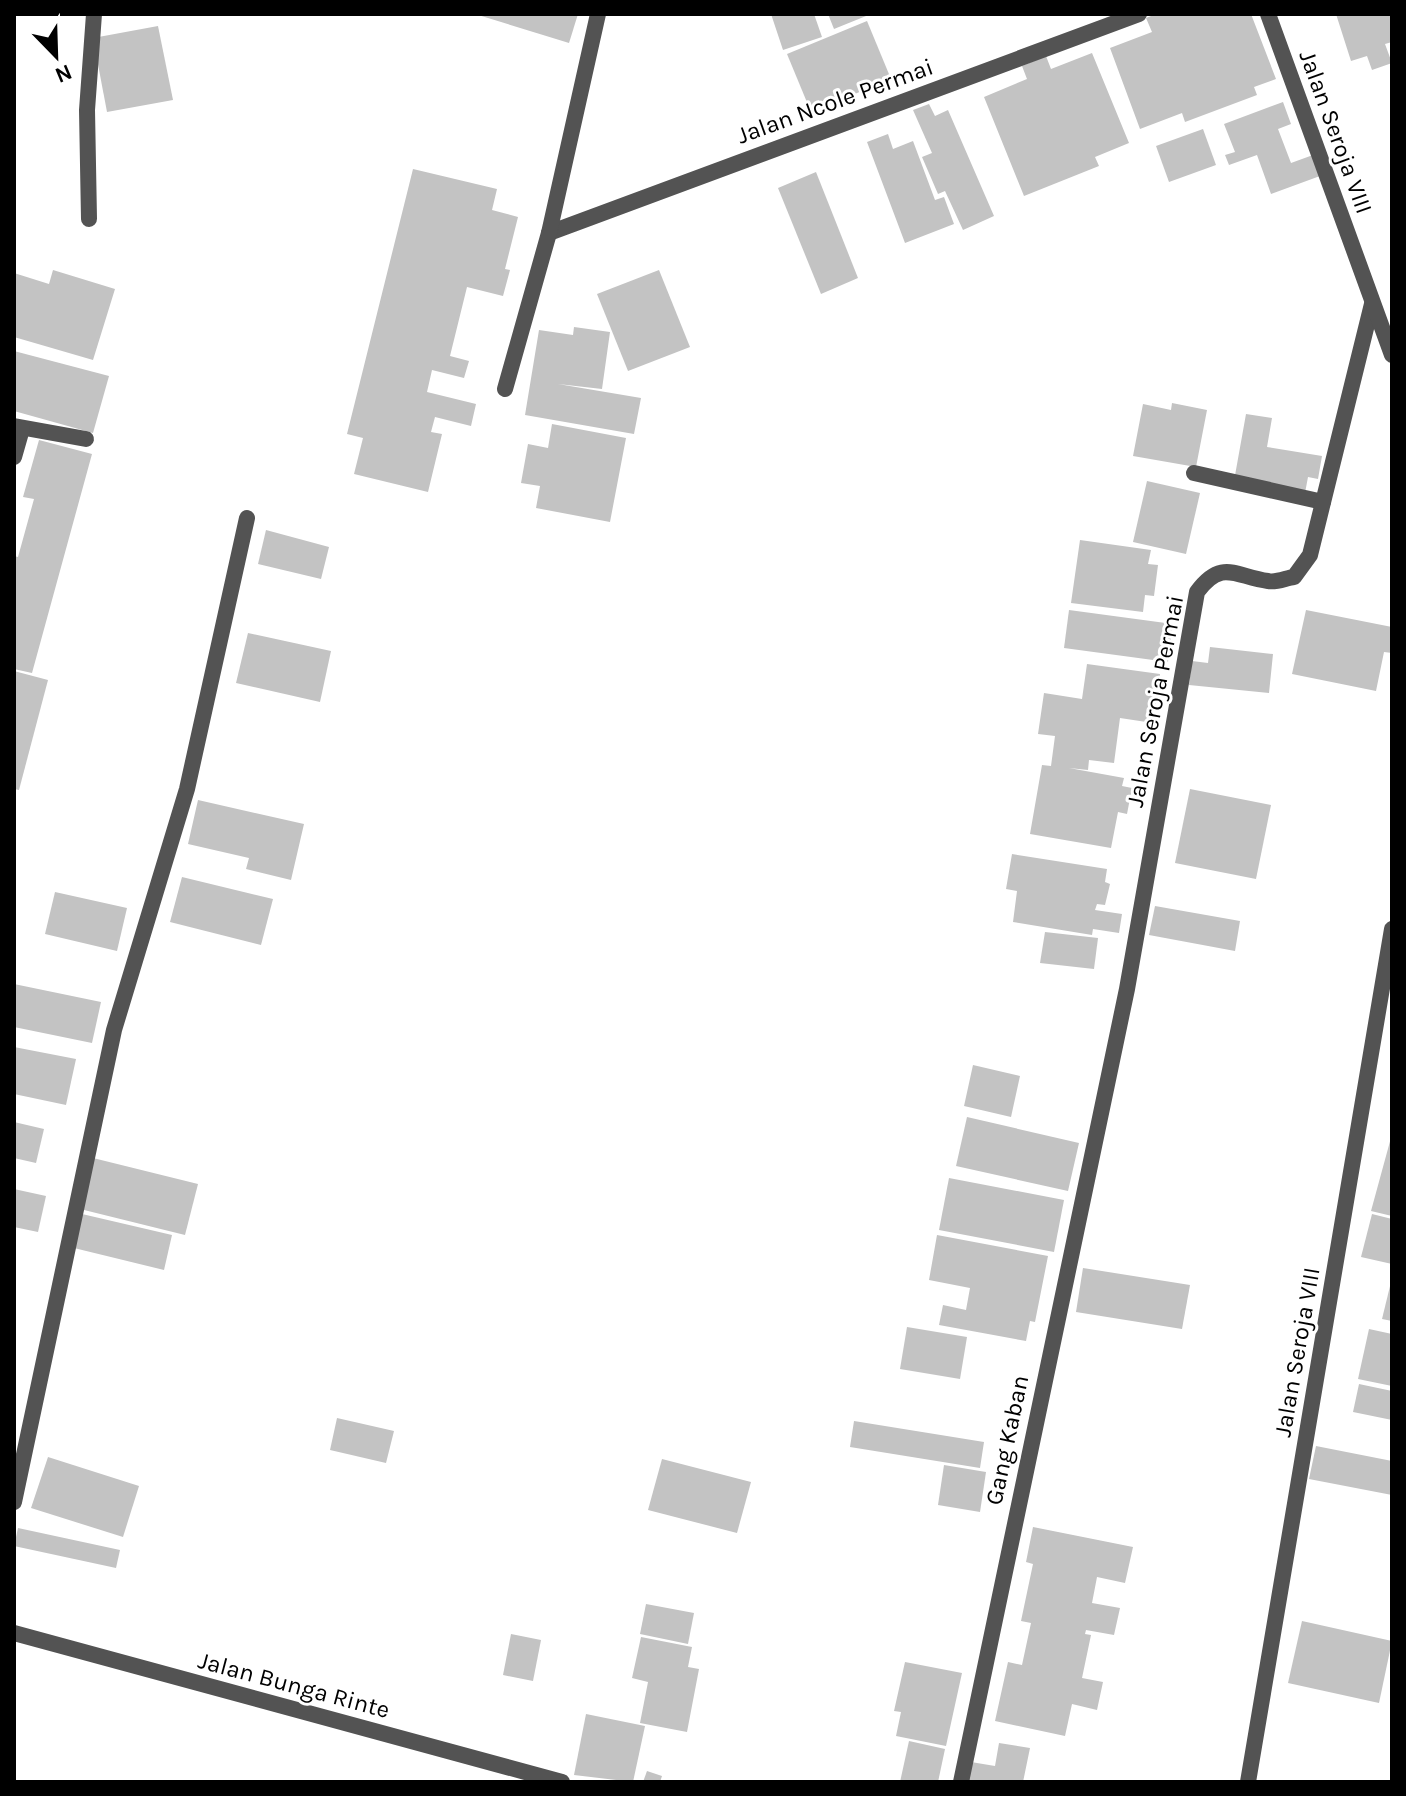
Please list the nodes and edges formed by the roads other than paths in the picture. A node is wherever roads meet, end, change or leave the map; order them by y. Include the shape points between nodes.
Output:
1 (94, 14) edge
2 (598, 14) edge
3 (1139, 14) edge
4 (1268, 14) edge
5 (89, 219) dead end
6 (549, 233) junction
7 (1372, 304) junction
8 (1392, 355) edge
9 (505, 389) dead end
10 (18, 428) edge
11 (86, 439) dead end
12 (14, 457) edge
13 (1194, 473) dead end
14 (1323, 502) junction
15 (247, 518) dead end
16 (1392, 929) edge
17 (1101, 1109) joint
18 (14, 1502) edge
19 (14, 1633) edge
20 (562, 1782) edge
21 (961, 1782) edge
22 (1248, 1782) edge

1 - 5 street via 87,110
2 - 6 street
3 - 6 street, Jalan Ncole Permai
4 - 7 street, Jalan Seroja VIII
6 - 9 street
7 - 8 street, Jalan Seroja VIII
7 - 14 street, Jalan Seroja Permai
10 - 11 street
10 - 12 street
13 - 14 street
14 - 17 street, Jalan Seroja Permai via 1310,555 1294,577 1269,582 1230,572 1207,578 1197,592
15 - 18 street via 187,789 114,1030
16 - 22 street, Jalan Seroja VIII
17 - 21 street, Gang Kaban
19 - 20 street, Jalan Bunga Rinte

